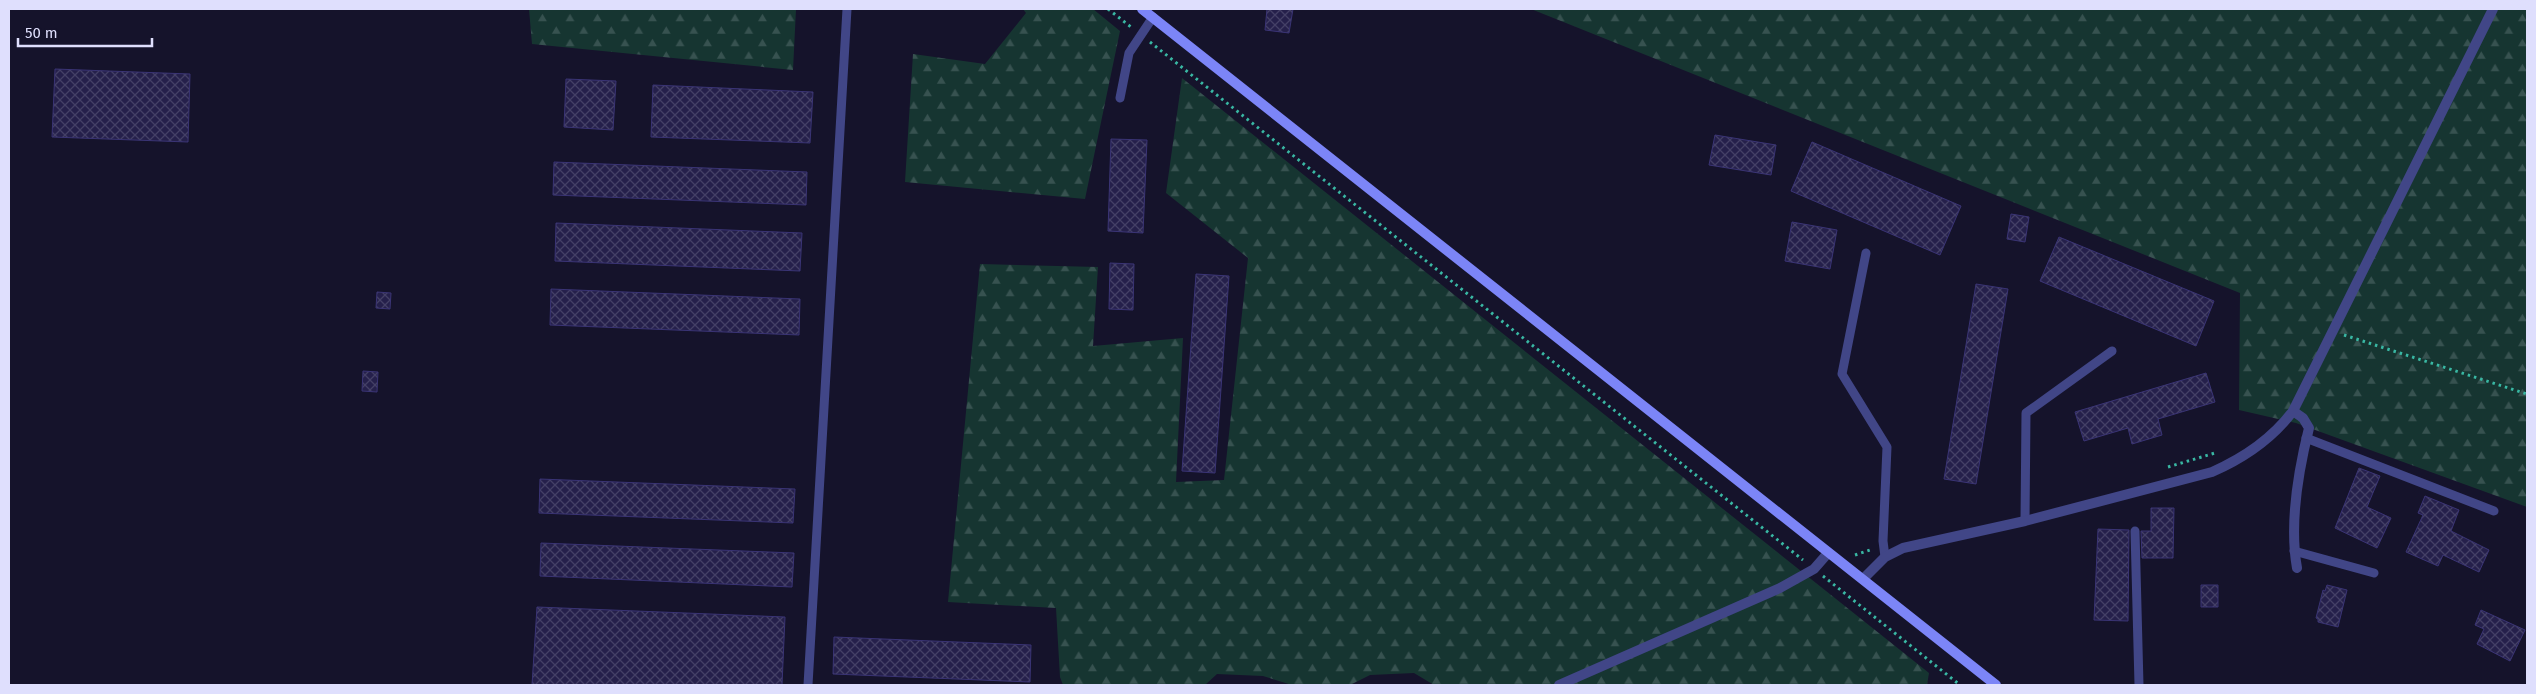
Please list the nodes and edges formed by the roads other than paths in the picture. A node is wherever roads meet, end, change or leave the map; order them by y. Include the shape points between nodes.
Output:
1 (847, 9) edge
2 (1142, 9) edge
3 (2493, 9) edge
4 (1153, 18) junction
5 (1120, 98) dead end
6 (1866, 253) dead end
7 (2112, 351) dead end
8 (2292, 410) junction
9 (2306, 438) junction
10 (2494, 511) dead end
11 (2026, 521) junction
12 (2135, 531) dead end
13 (2294, 551) junction
14 (1828, 553) junction
15 (1885, 557) junction
16 (2297, 568) dead end
17 (2374, 573) dead end
18 (1863, 579) junction
19 (808, 685) edge
20 (1558, 685) edge
21 (1996, 685) edge
22 (2139, 685) edge

1 - 19 lane
2 - 4 street
3 - 8 street
4 - 5 lane via 1129,53
4 - 14 street
6 - 15 lane via 1842,374 1887,447
7 - 11 lane via 2026,413
8 - 9 street via 2303,418 2309,428
8 - 11 street via 2284,423 2260,444 2239,460 2212,472
9 - 10 lane
9 - 13 street via 2295,510
11 - 15 street via 1903,548
12 - 22 lane
13 - 16 street
13 - 17 lane
14 - 18 street
14 - 20 street via 1814,569 1780,588
15 - 18 street
18 - 21 street

